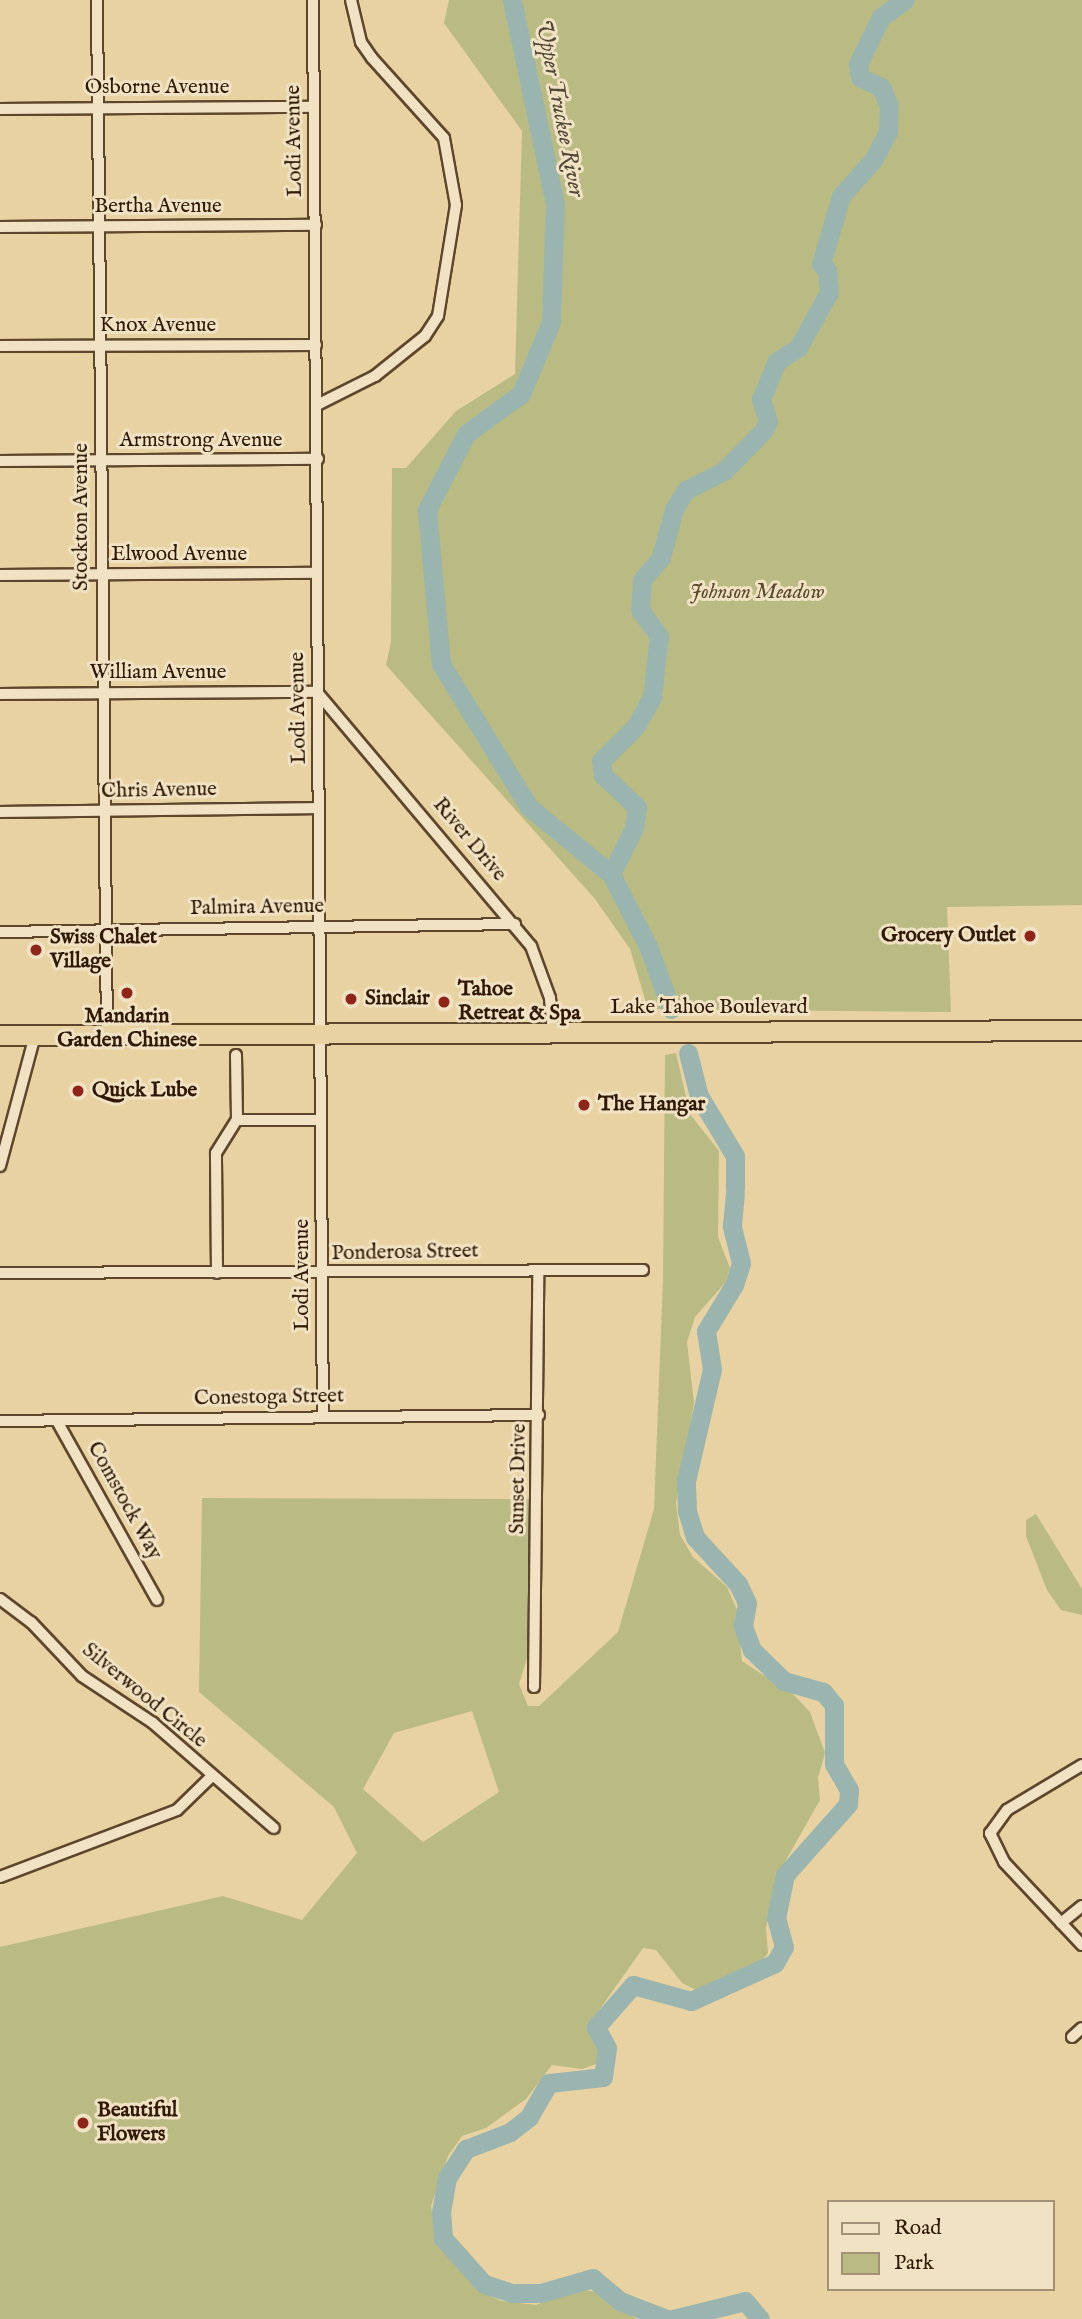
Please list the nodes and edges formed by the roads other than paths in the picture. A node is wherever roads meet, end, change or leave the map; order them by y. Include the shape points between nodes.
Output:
1 (97, 0) edge
2 (313, 0) edge
3 (351, 0) edge
4 (98, 107) junction
5 (313, 107) junction
6 (0, 109) edge
7 (316, 225) junction
8 (0, 227) edge
9 (99, 227) junction
10 (316, 345) junction
11 (0, 346) edge
12 (102, 346) junction
13 (317, 405) junction
14 (317, 459) junction
15 (0, 461) edge
16 (101, 461) junction
17 (317, 573) junction
18 (0, 575) edge
19 (102, 575) junction
20 (103, 692) junction
21 (317, 692) junction
22 (0, 694) edge
23 (319, 808) junction
24 (104, 811) junction
25 (0, 812) edge
26 (515, 924) junction
27 (320, 925) junction
28 (106, 931) junction
29 (0, 932) edge
30 (1082, 1030) edge
31 (553, 1032) junction
32 (321, 1033) junction
33 (0, 1035) edge
34 (35, 1035) junction
35 (107, 1035) junction
36 (236, 1055) dead end
37 (237, 1120) junction
38 (321, 1120) junction
39 (0, 1166) edge
40 (643, 1270) dead end
41 (538, 1271) junction
42 (0, 1273) edge
43 (217, 1273) junction
44 (323, 1273) junction
45 (539, 1415) junction
46 (323, 1416) junction
47 (57, 1420) junction
48 (0, 1421) edge
49 (0, 1598) edge
50 (157, 1600) dead end
51 (534, 1687) dead end
52 (1082, 1765) edge
53 (212, 1776) junction
54 (274, 1828) dead end
55 (0, 1877) edge
56 (1082, 1906) edge
57 (1061, 1923) junction
58 (1082, 1945) edge
59 (1082, 2028) edge
60 (1072, 2037) dead end

1 - 4 street, Stockton Avenue
2 - 5 street, Lodi Avenue
3 - 13 street via 361,41 372,58 444,138 456,205 438,316 425,337 375,376
4 - 5 street, Osborne Avenue
4 - 6 street, Osborne Avenue
4 - 9 street, Stockton Avenue
5 - 7 street, Lodi Avenue
7 - 9 street, Bertha Avenue
7 - 10 street, Lodi Avenue
8 - 9 street, Bertha Avenue
9 - 12 street, Stockton Avenue
10 - 12 street, Knox Avenue
10 - 13 street, Lodi Avenue
11 - 12 street, Knox Avenue
12 - 16 street, Stockton Avenue
13 - 14 street, Lodi Avenue
14 - 16 street, Armstrong Avenue
14 - 17 street, Lodi Avenue
15 - 16 street, Armstrong Avenue
16 - 19 street, Stockton Avenue
17 - 19 street, Elwood Avenue
17 - 21 street, Lodi Avenue
18 - 19 street, Elwood Avenue
19 - 20 street, Stockton Avenue
20 - 21 street, William Avenue
20 - 22 street, William Avenue
20 - 24 street, Stockton Avenue
21 - 23 street, Lodi Avenue
21 - 26 street, River Drive
23 - 24 street, Chris Avenue
23 - 27 street, Lodi Avenue
24 - 25 street, Chris Avenue
24 - 28 street, Stockton Avenue
26 - 27 street, Palmira Avenue
26 - 31 street, River Drive via 542,970
27 - 28 street, Palmira Avenue
27 - 32 street, Lodi Avenue
28 - 29 street, Palmira Avenue
28 - 35 street, Stockton Avenue
30 - 31 highway, Lake Tahoe Boulevard
31 - 32 highway, Lake Tahoe Boulevard
32 - 35 highway, Lake Tahoe Boulevard
32 - 38 street, Lodi Avenue
33 - 34 highway, Lake Tahoe Boulevard
34 - 35 highway, Lake Tahoe Boulevard
34 - 39 street
36 - 37 street
37 - 38 street
37 - 43 street via 216,1153
38 - 44 street, Lodi Avenue
40 - 41 street, Ponderosa Street
41 - 44 street, Ponderosa Street
41 - 45 street, Sunset Drive
42 - 43 street, Ponderosa Street
43 - 44 street, Ponderosa Street
44 - 46 street, Lodi Avenue
45 - 46 street, Conestoga Street
45 - 51 street, Sunset Drive
46 - 47 street, Conestoga Street
47 - 48 street, Conestoga Street
47 - 50 street, Comstock Way
49 - 53 street, Silverwood Circle via 31,1622 82,1676 153,1723
52 - 57 street via 1007,1810 990,1833 1004,1861
53 - 54 street
53 - 55 street, Silverwood Circle via 177,1810
56 - 57 street
57 - 58 street
59 - 60 street

